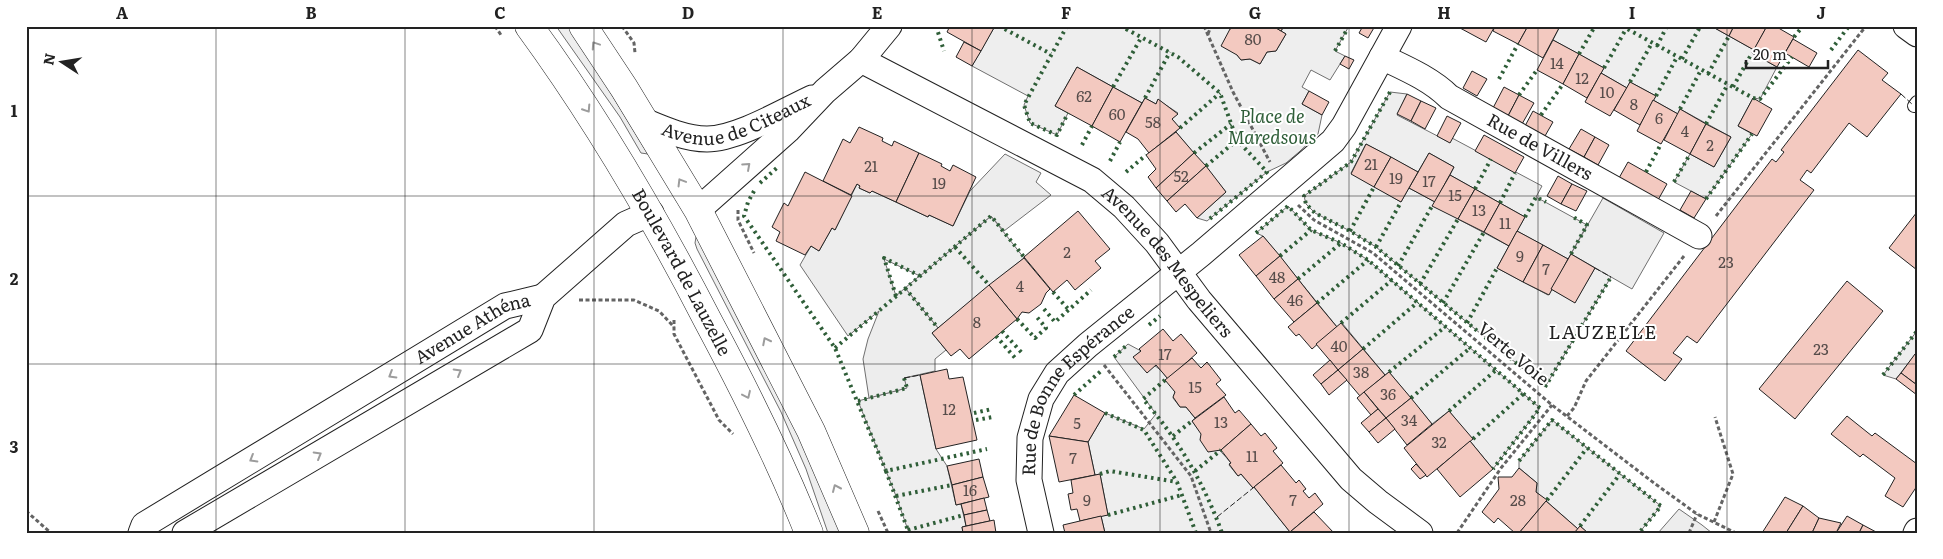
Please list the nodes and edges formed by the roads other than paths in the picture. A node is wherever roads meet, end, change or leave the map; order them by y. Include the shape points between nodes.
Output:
1 (529, 26) edge
2 (583, 26) edge
3 (889, 26) edge
4 (1399, 26) edge
5 (1906, 26) edge
6 (1917, 34) edge
7 (1382, 57) junction
8 (861, 60) junction
9 (825, 91) junction
10 (644, 121) junction
11 (634, 186) junction
12 (698, 210) junction
13 (651, 213) junction
14 (1699, 236) dead end
15 (1178, 272) junction
16 (544, 297) junction
17 (141, 533) edge
18 (185, 533) edge
19 (810, 533) edge
20 (855, 533) edge
21 (1041, 533) edge
22 (1420, 533) edge

1 -> 11 main road, Boulevard de Lauzelle via 566,77
10 -> 2 main road
3 - 8 street, Avenue de Citeaux
4 - 7 street, Rue de Bonne Espérance
5 - 6 street
7 - 14 street, Rue de Villers
7 - 15 street, Rue de Bonne Espérance via 1333,141
8 - 9 street, Avenue de Citeaux
8 - 15 street, Avenue des Mespeliers via 1092,180 1124,207
9 - 10 street, Avenue de Citeaux via 753,126 708,139 692,138
12 -> 9 street, Avenue de Citeaux via 788,130
12 -> 10 main road
11 - 12 main road via 664,203
11 - 13 main road, Boulevard de Lauzelle
20 -> 12 main road via 811,430
13 - 16 street via 626,224
13 -> 19 main road, Boulevard de Lauzelle via 744,388
15 - 21 street, Rue de Bonne Espérance via 1057,373 1041,399 1030,438 1029,480
15 - 22 street, Avenue des Mespeliers via 1350,479
16 -> 17 street, Avenue Athéna via 505,306 144,525
18 -> 16 street, Avenue Athéna via 530,330

